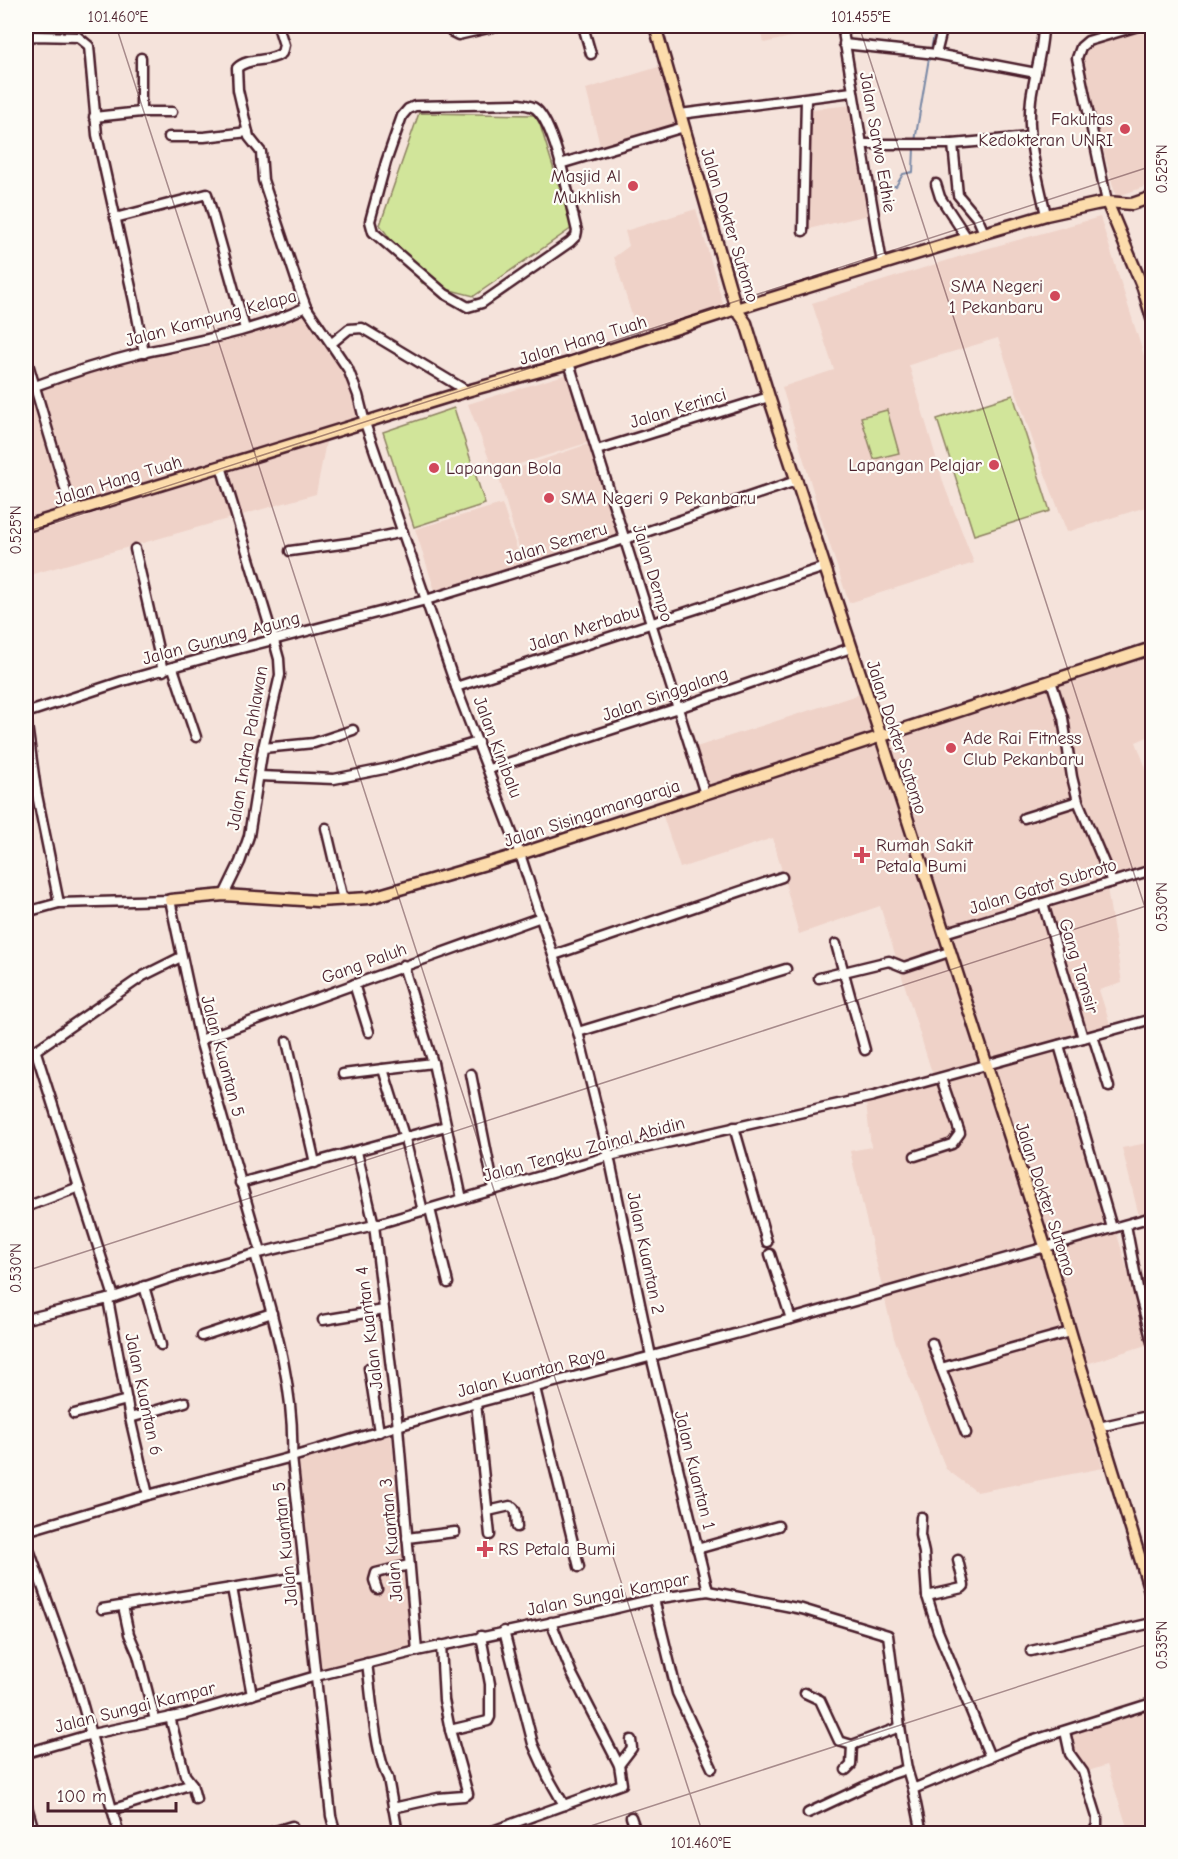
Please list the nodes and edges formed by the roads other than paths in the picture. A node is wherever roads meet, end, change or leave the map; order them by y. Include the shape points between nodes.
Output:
1 (278, 26) edge
2 (449, 26) edge
3 (497, 26) edge
4 (583, 26) edge
5 (654, 26) edge
6 (842, 26) edge
7 (943, 26) edge
8 (1043, 26) edge
9 (1138, 26) edge
10 (26, 39) edge
11 (844, 44) junction
12 (591, 54) dead end
13 (936, 54) junction
14 (141, 58) dead end
15 (1035, 73) junction
16 (852, 92) junction
17 (806, 99) junction
18 (141, 112) junction
19 (172, 112) dead end
20 (680, 114) junction
21 (94, 117) junction
22 (684, 127) junction
23 (248, 132) junction
24 (169, 137) dead end
25 (1029, 137) junction
26 (862, 144) junction
27 (953, 144) junction
28 (560, 164) junction
29 (936, 183) dead end
30 (1152, 197) edge
31 (1107, 202) junction
32 (1046, 215) junction
33 (115, 218) junction
34 (803, 231) dead end
35 (984, 233) junction
36 (967, 238) junction
37 (882, 263) junction
38 (306, 306) junction
39 (736, 309) junction
40 (1152, 318) edge
41 (245, 329) junction
42 (332, 343) junction
43 (144, 353) junction
44 (26, 357) edge
45 (569, 363) junction
46 (28, 377) edge
47 (35, 386) junction
48 (467, 391) junction
49 (769, 397) junction
50 (365, 423) junction
51 (597, 450) junction
52 (221, 466) junction
53 (796, 481) junction
54 (72, 512) junction
55 (26, 526) edge
56 (403, 532) junction
57 (625, 539) junction
58 (135, 549) dead end
59 (290, 551) dead end
60 (825, 567) junction
61 (426, 600) junction
62 (651, 623) junction
63 (274, 641) junction
64 (851, 648) junction
65 (1152, 648) edge
66 (173, 668) junction
67 (163, 671) junction
68 (1051, 681) junction
69 (456, 687) junction
70 (678, 708) junction
71 (26, 716) edge
72 (354, 730) dead end
73 (196, 737) dead end
74 (880, 737) junction
75 (478, 742) junction
76 (263, 748) junction
77 (489, 770) junction
78 (259, 777) junction
79 (36, 790) junction
80 (26, 794) edge
81 (705, 794) junction
82 (1078, 801) junction
83 (1024, 818) dead end
84 (327, 828) dead end
85 (520, 854) junction
86 (1152, 870) edge
87 (782, 877) dead end
88 (1112, 882) junction
89 (224, 895) junction
90 (170, 900) junction
91 (343, 900) junction
92 (59, 903) junction
93 (1043, 903) junction
94 (26, 912) edge
95 (541, 917) junction
96 (944, 933) junction
97 (836, 944) dead end
98 (949, 952) junction
99 (554, 955) junction
100 (181, 957) junction
101 (403, 965) junction
102 (786, 969) dead end
103 (843, 972) junction
104 (819, 978) dead end
105 (354, 984) junction
106 (1152, 1019) edge
107 (369, 1032) dead end
108 (578, 1032) junction
109 (1093, 1036) junction
110 (1083, 1038) junction
111 (200, 1040) junction
112 (287, 1041) dead end
113 (1059, 1046) junction
114 (35, 1049) junction
115 (865, 1050) dead end
116 (26, 1056) edge
117 (433, 1063) junction
118 (986, 1066) junction
119 (383, 1070) junction
120 (343, 1074) dead end
121 (471, 1074) dead end
122 (941, 1078) junction
123 (1109, 1087) dead end
124 (446, 1126) junction
125 (734, 1127) junction
126 (405, 1139) junction
127 (357, 1152) junction
128 (609, 1156) junction
129 (915, 1156) dead end
130 (315, 1163) junction
131 (240, 1183) junction
132 (79, 1187) junction
133 (494, 1189) junction
134 (462, 1199) junction
135 (26, 1207) edge
136 (427, 1210) junction
137 (1152, 1217) edge
138 (374, 1225) junction
139 (1126, 1225) junction
140 (1112, 1228) junction
141 (767, 1242) dead end
142 (1046, 1246) junction
143 (258, 1253) junction
144 (770, 1254) dead end
145 (448, 1283) dead end
146 (144, 1287) junction
147 (111, 1298) junction
148 (384, 1310) junction
149 (272, 1313) junction
150 (26, 1319) edge
151 (791, 1319) junction
152 (323, 1320) dead end
153 (1070, 1332) junction
154 (202, 1336) dead end
155 (1152, 1342) edge
156 (932, 1343) dead end
157 (161, 1344) dead end
158 (651, 1356) junction
159 (369, 1368) dead end
160 (941, 1368) junction
161 (535, 1388) junction
162 (127, 1400) junction
163 (185, 1402) dead end
164 (476, 1403) junction
165 (74, 1414) dead end
166 (1152, 1415) edge
167 (130, 1418) junction
168 (398, 1427) junction
169 (1099, 1427) junction
170 (379, 1432) junction
171 (966, 1433) dead end
172 (292, 1457) junction
173 (148, 1494) junction
174 (488, 1511) junction
175 (921, 1517) dead end
176 (778, 1526) dead end
177 (517, 1527) dead end
178 (26, 1531) edge
179 (455, 1532) dead end
180 (490, 1535) dead end
181 (407, 1538) junction
182 (26, 1541) edge
183 (697, 1549) junction
184 (958, 1560) dead end
185 (409, 1565) junction
186 (579, 1567) dead end
187 (305, 1576) junction
188 (232, 1588) junction
189 (377, 1589) dead end
190 (708, 1591) junction
191 (927, 1596) junction
192 (1152, 1597) edge
193 (654, 1599) junction
194 (123, 1606) junction
195 (102, 1609) dead end
196 (551, 1622) junction
197 (1152, 1623) edge
198 (504, 1631) junction
199 (481, 1636) junction
200 (441, 1645) junction
201 (417, 1651) junction
202 (1031, 1651) dead end
203 (367, 1663) junction
204 (316, 1676) junction
205 (806, 1693) dead end
206 (252, 1695) junction
207 (1152, 1703) edge
208 (170, 1717) junction
209 (155, 1720) junction
210 (900, 1727) junction
211 (450, 1730) junction
212 (1065, 1731) junction
213 (92, 1734) junction
214 (631, 1740) dead end
215 (852, 1745) junction
216 (26, 1753) edge
217 (990, 1756) junction
218 (619, 1766) junction
219 (712, 1768) dead end
220 (907, 1769) junction
221 (846, 1770) dead end
222 (192, 1784) junction
223 (913, 1789) junction
224 (196, 1799) dead end
225 (26, 1803) edge
226 (564, 1805) junction
227 (393, 1808) junction
228 (114, 1809) junction
229 (808, 1813) dead end
230 (631, 1817) dead end
231 (292, 1826) dead end
232 (35, 1833) edge
233 (120, 1833) edge
234 (266, 1833) edge
235 (336, 1833) edge
236 (398, 1833) edge
237 (488, 1833) edge
238 (637, 1833) edge
239 (922, 1833) edge
240 (1092, 1833) edge

1 - 23 street via 284,45 282,53 237,68
2 - 3 street via 458,35
4 - 12 street
5 - 20 main road, Jalan Dokter Sutomo
6 - 11 street, Jalan Sarwo Edhie
7 - 13 street
8 - 15 street
9 - 31 street via 1088,41 1077,58
10 - 21 street via 78,37 87,42
11 - 13 street
11 - 16 street, Jalan Sarwo Edhie
13 - 15 street
14 - 18 street
15 - 25 street
16 - 17 street
16 - 26 street, Jalan Sarwo Edhie
17 - 20 street
17 - 34 street
18 - 19 street
18 - 21 street
20 - 22 main road, Jalan Dokter Sutomo
21 - 33 street
22 - 28 street
22 - 39 main road, Jalan Dokter Sutomo
23 - 24 street
23 - 38 street via 261,152 263,180
25 - 27 street
25 - 32 street
26 - 27 street
26 - 37 street, Jalan Sarwo Edhie
27 - 35 street via 958,195
28 - 28 street via 545,119 536,108 415,106 402,116 370,227 445,294 468,307 474,306 576,236
29 - 36 street via 940,197
30 - 31 main road, Jalan Hang Tuah via 1132,204
31 - 32 main road, Jalan Hang Tuah
31 - 40 main road
32 - 35 main road, Jalan Hang Tuah
33 - 41 street via 207,194
33 - 43 street
35 - 36 main road, Jalan Hang Tuah
36 - 37 main road, Jalan Hang Tuah
37 - 39 main road, Jalan Hang Tuah
38 - 41 street, Jalan Kampung Kelapa via 286,317
38 - 42 street, Jalan Kampung Kelapa
39 - 45 main road, Jalan Hang Tuah
39 - 49 main road, Jalan Dokter Sutomo via 746,323
41 - 43 street, Jalan Kampung Kelapa
42 - 48 street via 349,329 362,328
42 - 50 street, Jalan Kampung Kelapa via 348,369
43 - 47 street, Jalan Kampung Kelapa via 90,366
44 - 46 street
45 - 48 main road, Jalan Hang Tuah
45 - 51 street, Jalan Dempo
46 - 47 street
47 - 54 street
48 - 50 main road, Jalan Hang Tuah
49 - 51 street, Jalan Kerinci
49 - 53 main road, Jalan Dokter Sutomo
50 - 52 main road, Jalan Hang Tuah
50 - 56 street, Jalan Kinibalu
51 - 57 street, Jalan Dempo
52 - 54 main road, Jalan Hang Tuah
52 - 63 street, Jalan Indra Pahlawan
53 - 57 street, Jalan Semeru
53 - 60 main road, Jalan Dokter Sutomo
54 - 55 main road, Jalan Hang Tuah
56 - 59 street
56 - 61 street, Jalan Kinibalu
57 - 61 street, Jalan Semeru
57 - 62 street, Jalan Dempo
58 - 67 street
60 - 62 street, Jalan Merbabu
60 - 64 main road, Jalan Dokter Sutomo
61 - 63 street, Jalan Gunung Agung
61 - 69 street, Jalan Kinibalu
62 - 69 street, Jalan Merbabu
62 - 70 street, Jalan Dempo
63 - 66 street, Jalan Gunung Agung
63 - 76 street, Jalan Indra Pahlawan via 280,675
64 - 70 street, Jalan Singgalang
64 - 74 main road, Jalan Dokter Sutomo
65 - 68 main road, Jalan Sisingamangaraja
66 - 67 street, Jalan Gunung Agung
66 - 73 street
67 - 71 street, Jalan Gunung Agung
68 - 74 main road, Jalan Sisingamangaraja
68 - 82 street
69 - 75 street, Jalan Kinibalu
70 - 77 street, Jalan Singgalang
70 - 81 street, Jalan Dempo
71 - 79 street
72 - 76 street via 314,743
74 - 81 main road, Jalan Sisingamangaraja
74 - 96 main road, Jalan Dokter Sutomo
75 - 77 street, Jalan Kinibalu
75 - 78 street via 334,780
76 - 78 street, Jalan Indra Pahlawan
77 - 85 street, Jalan Kinibalu
78 - 89 street, Jalan Indra Pahlawan via 249,836
79 - 80 street
79 - 92 street
81 - 85 main road, Jalan Sisingamangaraja
82 - 83 street
82 - 88 street
84 - 91 street
85 - 91 main road, Jalan Sisingamangaraja via 369,898
85 - 95 street, Jalan Kinibalu
86 - 88 street, Jalan Gatot Subroto
87 - 99 street
88 - 93 street, Jalan Gatot Subroto
89 - 90 main road, Jalan Sisingamangaraja
89 - 91 main road, Jalan Sisingamangaraja via 318,902
90 - 92 street, Jalan Sisingamangaraja
90 - 100 street, Jalan Kuantan 5
92 - 94 street, Jalan Sisingamangaraja
93 - 96 street, Jalan Gatot Subroto
93 - 110 street, Gang Tamsir
95 - 99 street, Jalan Kinibalu
95 - 101 street, Gang Paluh
96 - 98 main road, Jalan Dokter Sutomo
97 - 103 street
98 - 103 street via 904,967 889,961
98 - 118 main road, Jalan Dokter Sutomo
99 - 108 street, Jalan Kinibalu
100 - 111 street, Jalan Kuantan 5
100 - 114 street via 142,976
101 - 105 street, Gang Paluh
101 - 117 street
102 - 108 street
103 - 104 street
103 - 115 street
105 - 107 street
105 - 111 street, Gang Paluh
106 - 109 street, Jalan Tengku Zainal Abidin
108 - 128 street, Jalan Kinibalu
109 - 110 street, Jalan Tengku Zainal Abidin
109 - 123 street
110 - 113 street, Jalan Tengku Zainal Abidin
111 - 131 street, Jalan Kuantan 5
112 - 130 street
113 - 118 street, Jalan Tengku Zainal Abidin
113 - 140 street
114 - 116 street
114 - 132 street, Jalan Kuantan 6
117 - 119 street
117 - 124 street
118 - 122 street, Jalan Tengku Zainal Abidin
118 - 142 main road, Jalan Dokter Sutomo
119 - 120 street
119 - 126 street
121 - 133 street
122 - 125 street, Jalan Tengku Zainal Abidin
122 - 129 street via 960,1133 952,1144
124 - 126 street
124 - 134 street
125 - 128 street, Jalan Tengku Zainal Abidin
125 - 141 street
126 - 127 street
126 - 136 street
127 - 130 street
127 - 138 street, Jalan Kuantan 4
128 - 133 street, Jalan Tengku Zainal Abidin
128 - 158 street, Jalan Kuantan 2
130 - 131 street
131 - 143 street, Jalan Kuantan 5
132 - 135 street
132 - 147 street, Jalan Kuantan 6
133 - 134 street, Jalan Tengku Zainal Abidin
134 - 136 street, Jalan Tengku Zainal Abidin
136 - 138 street, Jalan Tengku Zainal Abidin
136 - 145 street
137 - 139 street, Jalan Kuantan Raya
138 - 143 street, Jalan Tengku Zainal Abidin
138 - 148 street, Jalan Kuantan 4
139 - 140 street, Jalan Kuantan Raya
139 - 155 street
140 - 142 street, Jalan Kuantan Raya
142 - 151 street, Jalan Kuantan Raya
142 - 153 main road, Jalan Dokter Sutomo
143 - 146 street, Jalan Tengku Zainal Abidin
143 - 149 street, Jalan Kuantan 5
144 - 151 street
146 - 147 street, Jalan Tengku Zainal Abidin
146 - 157 street
147 - 150 street, Jalan Tengku Zainal Abidin
147 - 162 street, Jalan Kuantan 6
148 - 152 street
148 - 168 street, Jalan Kuantan 4
149 - 154 street
149 - 172 street, Jalan Kuantan 5 via 293,1427
151 - 158 street, Jalan Kuantan Raya
153 - 160 street
153 - 169 main road, Jalan Dokter Sutomo
156 - 160 street
158 - 161 street, Jalan Kuantan Raya
158 - 183 street, Jalan Kuantan 1
159 - 170 street
160 - 171 street
161 - 164 street, Jalan Kuantan Raya
161 - 186 street
162 - 165 street
162 - 167 street, Jalan Kuantan 6
163 - 167 street
164 - 168 street, Jalan Kuantan Raya
164 - 174 street
166 - 169 street
167 - 173 street, Jalan Kuantan 6
168 - 170 street, Jalan Kuantan Raya
168 - 181 street, Jalan Kuantan 3
169 - 192 main road, Jalan Dokter Sutomo
170 - 172 street, Jalan Kuantan Raya
172 - 173 street, Jalan Kuantan Raya
172 - 187 street, Jalan Kuantan 5
173 - 178 street, Jalan Kuantan Raya
174 - 177 street via 513,1507
174 - 180 street
175 - 191 street
176 - 183 street
179 - 181 street
181 - 185 street, Jalan Kuantan 3
182 - 213 street
183 - 190 street, Jalan Kuantan 1
184 - 191 street via 964,1586
185 - 189 street via 376,1574
185 - 201 street, Jalan Kuantan 3
187 - 188 street
187 - 204 street, Jalan Kuantan 5
188 - 194 street
188 - 206 street
190 - 193 street, Jalan Sungai Kampar
190 - 210 street, Jalan Sungai Kampar via 802,1609 888,1635
191 - 217 street
193 - 196 street, Jalan Sungai Kampar
193 - 219 street via 677,1693
194 - 195 street
194 - 209 street
196 - 198 street, Jalan Sungai Kampar
196 - 218 street via 572,1674
197 - 202 street
198 - 199 street, Jalan Sungai Kampar
198 - 226 street via 533,1744
199 - 200 street, Jalan Sungai Kampar
199 - 211 street via 490,1684 490,1717
200 - 201 street, Jalan Sungai Kampar
200 - 211 street
201 - 203 street, Jalan Sungai Kampar
203 - 204 street, Jalan Sungai Kampar
203 - 227 street via 378,1742
204 - 206 street, Jalan Sungai Kampar
204 - 235 street, Jalan Kuantan 5
205 - 215 street via 820,1700 838,1740
206 - 208 street, Jalan Sungai Kampar
207 - 212 street
208 - 209 street, Jalan Sungai Kampar
208 - 222 street via 185,1775
209 - 213 street, Jalan Sungai Kampar
210 - 215 street
210 - 220 street, Jalan Sungai Kampar
211 - 227 street via 468,1794
212 - 217 street
212 - 240 street via 1070,1754 1083,1772 1097,1817
213 - 216 street, Jalan Sungai Kampar
213 - 228 street
214 - 218 street via 632,1748
215 - 221 street via 851,1765
217 - 223 street
218 - 226 street via 623,1782 620,1785
220 - 223 street, Jalan Sungai Kampar
220 - 229 street
222 - 224 street
222 - 228 street
223 - 239 street, Jalan Sungai Kampar
225 - 232 street
226 - 237 street
227 - 236 street
228 - 233 street
230 - 238 street
231 - 234 street

